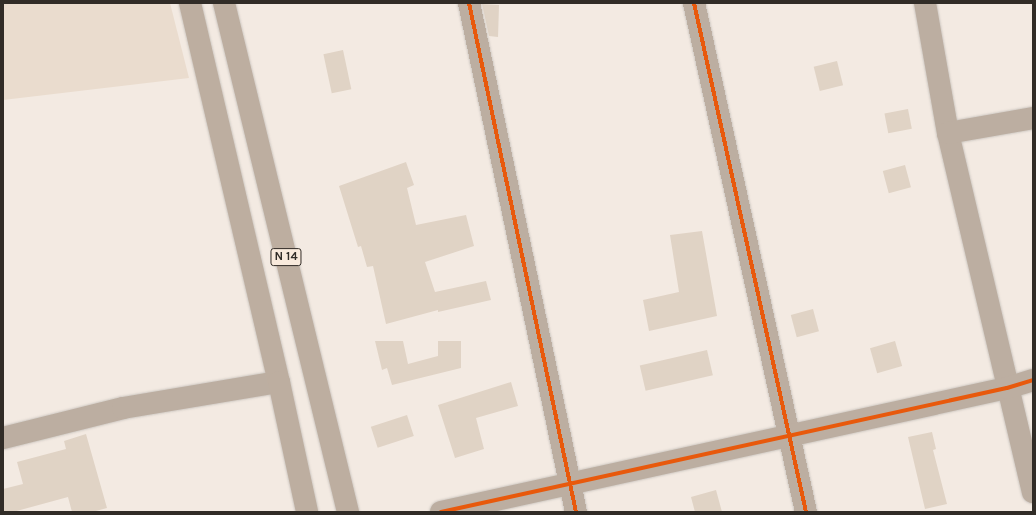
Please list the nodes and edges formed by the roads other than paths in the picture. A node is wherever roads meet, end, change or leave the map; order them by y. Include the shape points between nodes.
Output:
1 (190, 3) edge
2 (224, 3) edge
3 (469, 3) edge
4 (694, 3) edge
5 (925, 3) edge
6 (1033, 118) edge
7 (948, 133) junction
8 (1033, 380) edge
9 (279, 382) junction
10 (1007, 388) junction
11 (789, 436) junction
12 (3, 438) edge
13 (569, 484) junction
14 (1033, 492) edge
15 (307, 512) edge
16 (348, 512) edge
17 (441, 512) edge
18 (576, 512) edge
19 (806, 512) edge

1 - 9 main road, N 14
2 - 16 main road, N 14
3 - 13 street
4 - 11 street
5 - 7 street
6 - 7 street
7 - 10 street
8 - 10 street
9 - 12 street via 123,408
9 - 15 main road, N 14
10 - 11 street
10 - 14 street
11 - 13 street
11 - 19 street
13 - 17 street
13 - 18 street

